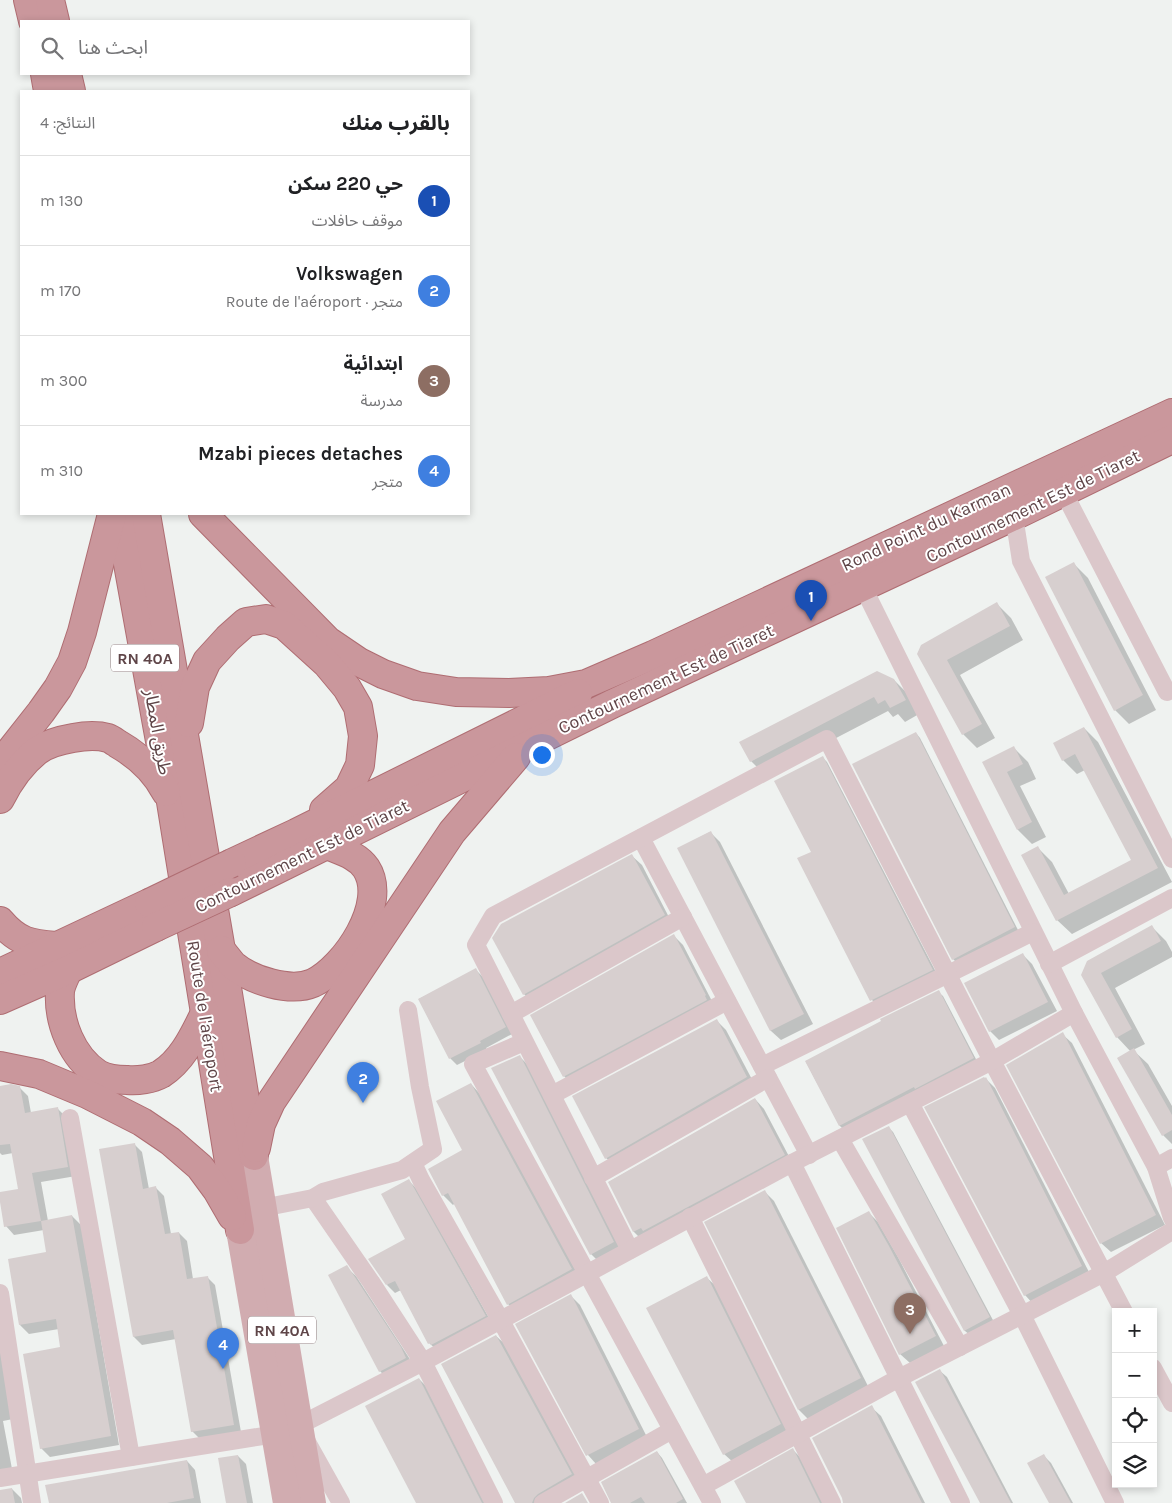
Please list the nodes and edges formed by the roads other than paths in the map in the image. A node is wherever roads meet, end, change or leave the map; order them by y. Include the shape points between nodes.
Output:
1 (28, 0) edge
2 (50, 0) edge
3 (33, 20) edge
4 (54, 20) edge
5 (45, 75) edge
6 (66, 75) edge
7 (48, 90) edge
8 (71, 90) edge
9 (1172, 413) edge
10 (1172, 438) edge
11 (1063, 491) junction
12 (112, 515) edge
13 (119, 515) edge
14 (146, 515) edge
15 (204, 515) edge
16 (1014, 516) junction
17 (863, 587) junction
18 (653, 655) junction
19 (1167, 692) dead end
20 (524, 747) junction
21 (186, 749) junction
22 (0, 764) edge
23 (0, 799) edge
24 (171, 802) junction
25 (296, 833) junction
26 (641, 838) junction
27 (327, 845) junction
28 (1172, 859) edge
29 (1172, 898) edge
30 (152, 915) junction
31 (683, 917) junction
32 (0, 921) edge
33 (1033, 932) junction
34 (221, 950) junction
35 (62, 958) junction
36 (1049, 964) junction
37 (0, 973) edge
38 (948, 975) junction
39 (0, 1000) edge
40 (728, 1001) junction
41 (408, 1010) dead end
42 (205, 1013) junction
43 (1074, 1013) junction
44 (511, 1014) junction
45 (524, 1042) junction
46 (992, 1061) junction
47 (226, 1062) junction
48 (0, 1066) edge
49 (765, 1072) junction
50 (552, 1095) junction
51 (910, 1103) junction
52 (70, 1118) dead end
53 (840, 1139) junction
54 (809, 1154) junction
55 (254, 1156) junction
56 (1172, 1158) edge
57 (413, 1163) junction
58 (792, 1163) junction
59 (1156, 1168) junction
60 (593, 1178) junction
61 (313, 1198) junction
62 (262, 1208) junction
63 (690, 1217) junction
64 (1172, 1218) edge
65 (240, 1230) junction
66 (1172, 1231) edge
67 (630, 1250) junction
68 (586, 1273) junction
69 (1104, 1273) junction
70 (0, 1293) edge
71 (1122, 1308) edge
72 (1022, 1315) junction
73 (500, 1319) junction
74 (960, 1347) junction
75 (423, 1362) junction
76 (1157, 1375) edge
77 (899, 1378) junction
78 (1172, 1403) edge
79 (287, 1430) junction
80 (672, 1430) junction
81 (798, 1433) junction
82 (131, 1457) junction
83 (27, 1474) junction
84 (0, 1478) edge
85 (587, 1478) junction
86 (708, 1498) edge
87 (32, 1503) edge
88 (287, 1503) edge
89 (312, 1503) edge
90 (341, 1503) edge
91 (494, 1503) edge
92 (543, 1503) edge
93 (600, 1503) edge
94 (832, 1503) edge
95 (961, 1503) edge
96 (1115, 1503) edge

1 - 3 highway
2 - 4 highway
5 - 7 highway
6 - 8 highway
9 - 18 highway, Rond Point du Karman
10 - 11 highway, Contournement Est de Tiaret
11 - 16 highway, Contournement Est de Tiaret
11 - 19 street
12 - 22 highway via 72,662 52,696
13 - 24 highway, طريق المطار / RN 40A
14 - 21 highway, طريق المطار / RN 40A
15 - 18 highway via 328,641 359,662 417,686 456,692 549,690 586,684
16 - 17 highway, Contournement Est de Tiaret
16 - 28 street via 1021,561
17 - 20 highway, Contournement Est de Tiaret
17 - 33 street
18 - 25 highway, Contournement Est de Tiaret
20 - 27 highway, Contournement Est de Tiaret
20 - 55 highway via 452,832 272,1102 261,1124
21 - 25 highway via 195,687 207,661 246,622 266,619 284,625 327,664 347,688 358,707 363,736 360,765 348,788
21 - 34 highway, Route de l'aéroport / RN 40A
23 - 24 highway via 22,766 38,750 59,740 86,736 108,738 129,750 148,766
24 - 42 highway, Route de l'aéroport / RN 40A
25 - 30 highway, Contournement Est de Tiaret, bridge via 232,863
26 - 31 street
26 - 38 street via 827,739
26 - 44 street via 493,916 476,945
27 - 30 highway, Contournement Est de Tiaret, bridge via 231,892
27 - 34 highway via 356,857 366,869 372,885 365,925 351,948 330,972 312,984 289,987 266,982 241,970
29 - 36 street
30 - 35 highway, Contournement Est de Tiaret
31 - 40 street
31 - 44 street
32 - 35 highway via 19,939
33 - 36 street
33 - 38 street
34 - 47 highway, Route de l'aéroport / RN 40A
35 - 37 highway, Contournement Est de Tiaret
35 - 39 highway, Contournement Est de Tiaret
35 - 42 highway via 60,991 63,1021 70,1042 82,1060 99,1074 114,1080 136,1081 160,1074 188,1046
36 - 43 street
38 - 46 street
38 - 49 street
40 - 49 street
40 - 50 street
41 - 57 street via 433,1149
42 - 47 highway, Route de l'aéroport / RN 40A
43 - 46 street
43 - 59 street
44 - 45 street
45 - 50 street
45 - 68 street via 473,1064
46 - 51 street
46 - 69 street
47 - 55 highway, Route de l'aéroport / RN 40A
47 - 65 highway, Route de l'aéroport / RN 40A
48 - 65 highway via 39,1074 87,1094 170,1140 200,1167
49 - 54 street
49 - 60 street
50 - 60 street
51 - 53 street
51 - 72 street
52 - 82 street
53 - 54 street
53 - 74 street
54 - 58 street
55 - 62 main road, RN 40A
56 - 59 street
57 - 61 street via 402,1170 323,1192
57 - 73 street
58 - 63 street
58 - 77 street
59 - 64 street
60 - 67 street
61 - 62 street
61 - 75 street
62 - 79 main road, RN 40A
63 - 67 street
63 - 81 street
65 - 79 main road, RN 40A
66 - 69 street
67 - 68 street
68 - 73 street
68 - 80 street
69 - 71 street
69 - 72 street
70 - 83 street
72 - 74 street
72 - 96 street
73 - 75 street
73 - 85 street
74 - 77 street
75 - 79 street
75 - 91 street
76 - 78 street
77 - 81 street
77 - 95 street
79 - 82 street
79 - 88 main road, RN 40A
79 - 89 main road, RN 40A
79 - 90 street
80 - 85 street
80 - 86 street
81 - 86 street
81 - 94 street
82 - 83 street
83 - 84 street
83 - 87 street
85 - 92 street
85 - 93 street

